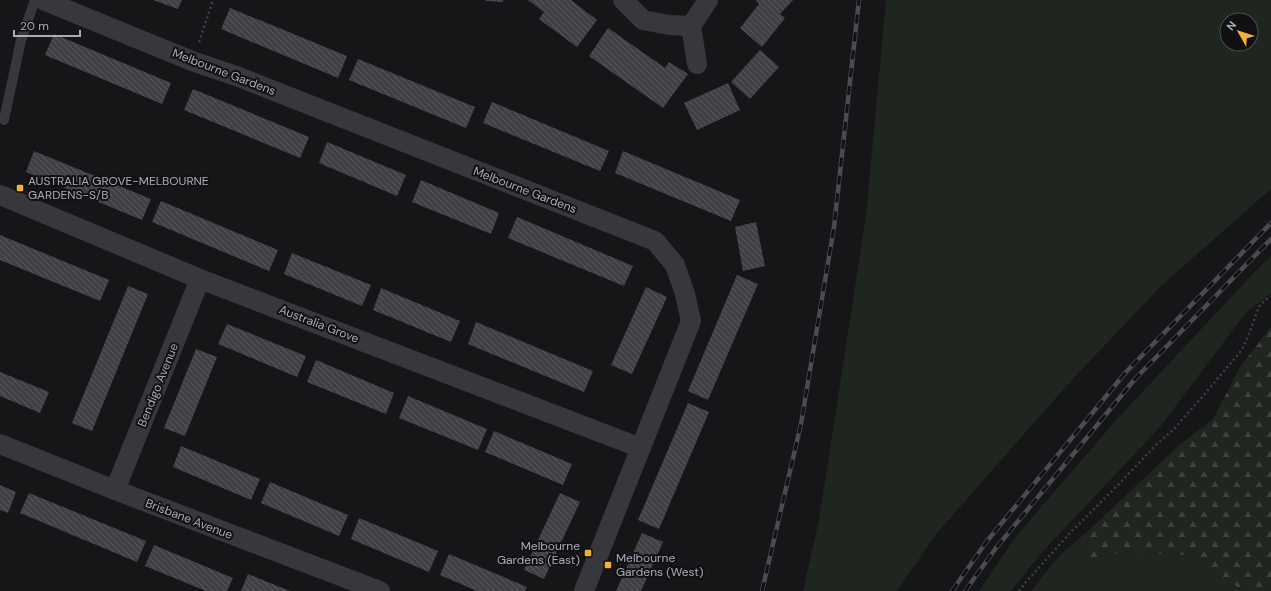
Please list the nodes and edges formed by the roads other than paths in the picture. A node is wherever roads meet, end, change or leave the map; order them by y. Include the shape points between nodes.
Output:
1 (35, 0) edge
2 (43, 0) edge
3 (623, 0) edge
4 (708, 0) edge
5 (691, 26) junction
6 (697, 64) dead end
7 (4, 120) dead end
8 (0, 195) edge
9 (200, 278) junction
10 (0, 444) edge
11 (641, 448) junction
12 (115, 490) junction
13 (380, 591) edge
14 (584, 591) edge

1 - 7 lane via 21,40
2 - 11 street, Melbourne Gardens via 192,61 239,77 655,241 675,265 691,322
3 - 5 street via 643,20
4 - 5 street
5 - 6 street
8 - 9 street, Australia Grove
9 - 11 street, Australia Grove
9 - 12 street, Bendigo Avenue
10 - 12 street, Brisbane Avenue
11 - 14 street, Melbourne Gardens
12 - 13 street, Brisbane Avenue

